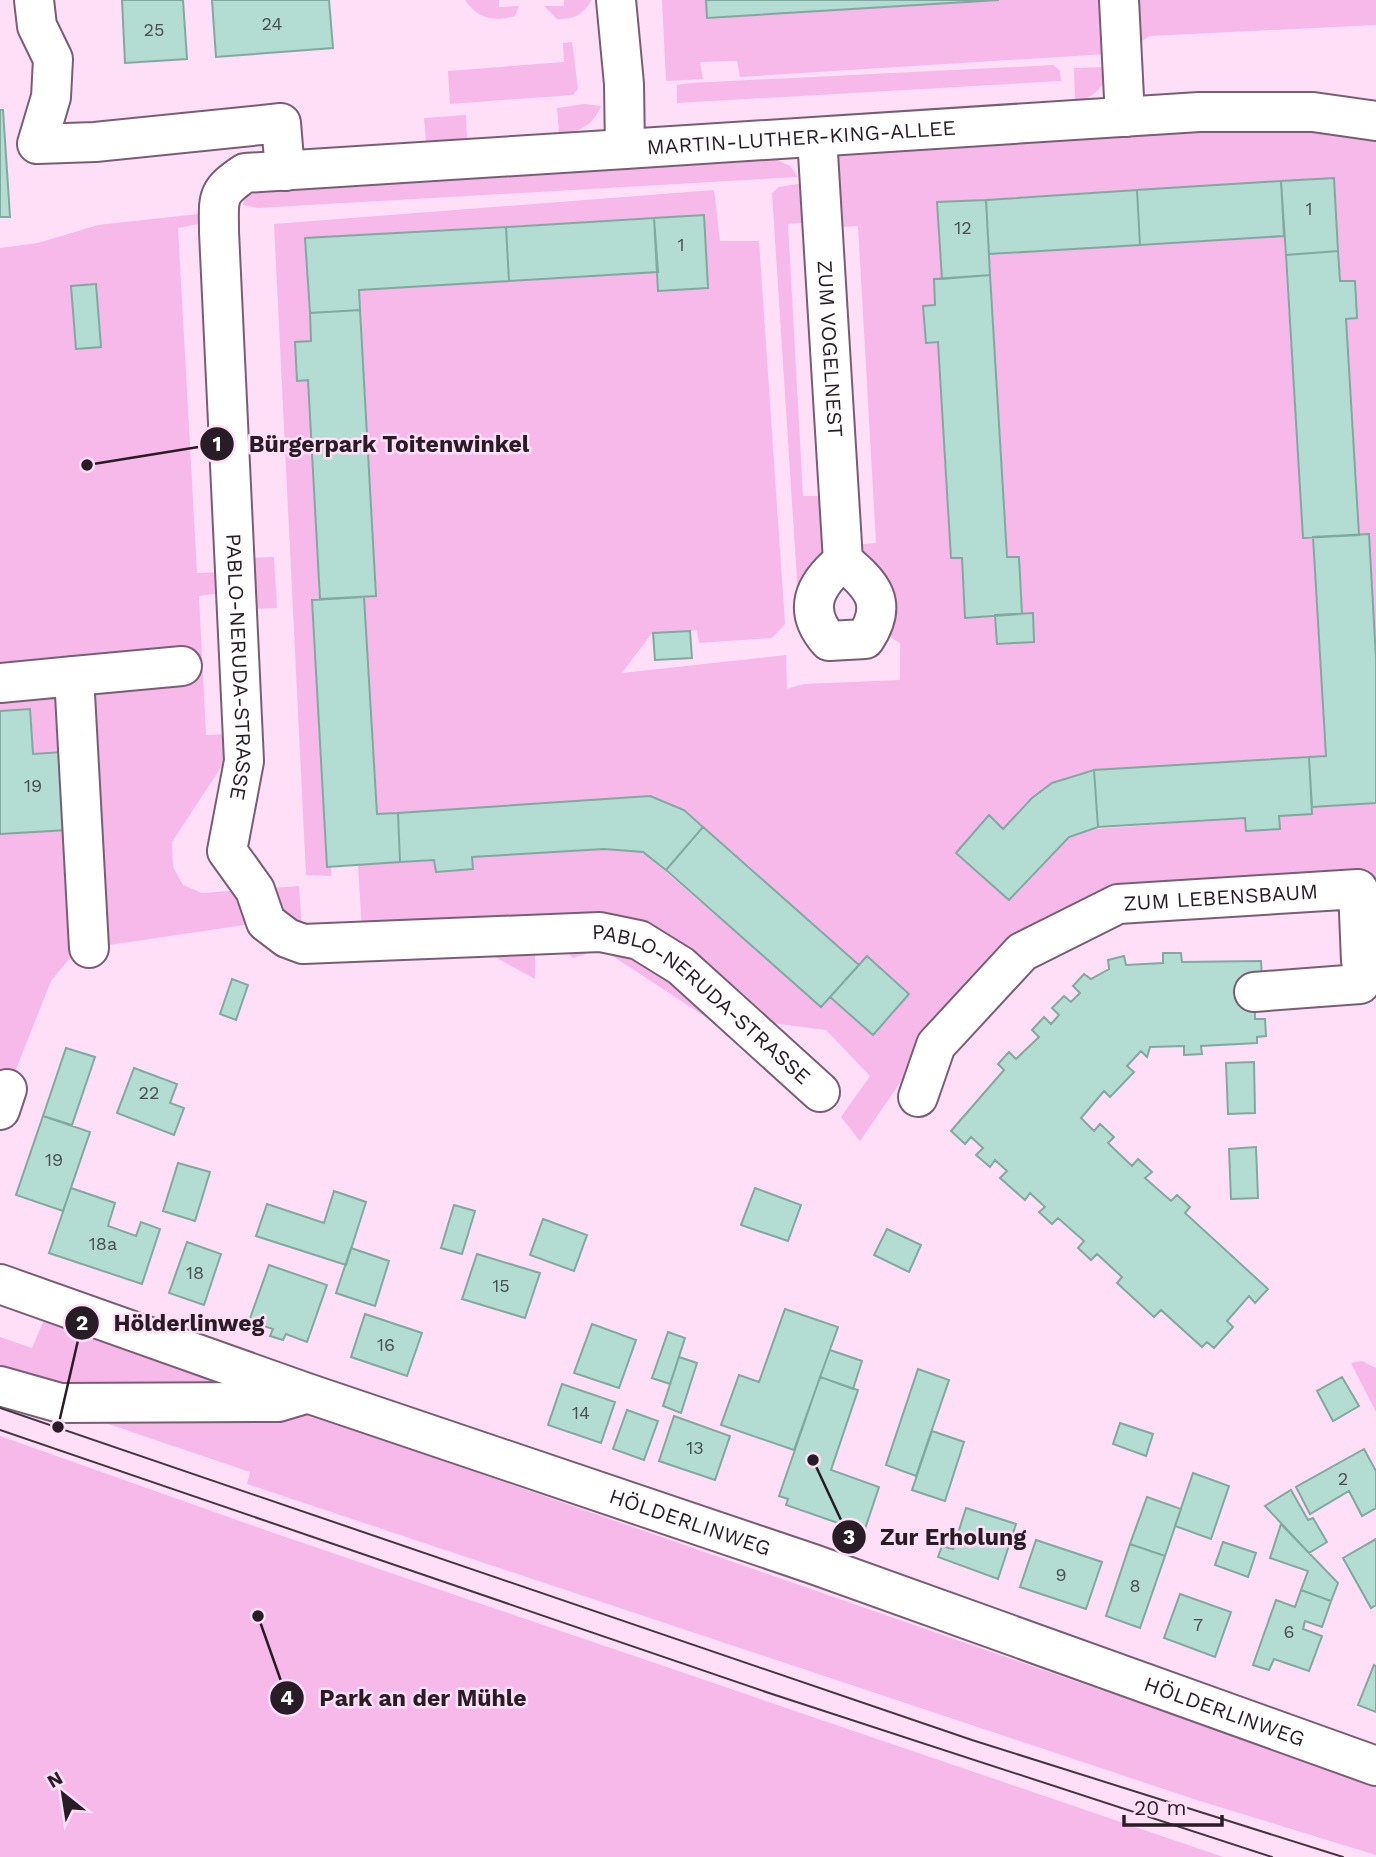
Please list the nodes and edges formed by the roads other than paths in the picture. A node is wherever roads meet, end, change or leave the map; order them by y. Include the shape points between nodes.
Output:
1 (34, 0) edge
2 (616, 0) edge
3 (1119, 0) edge
4 (1125, 117) junction
5 (1376, 121) edge
6 (817, 137) junction
7 (625, 149) junction
8 (285, 171) junction
9 (843, 561) dead end
10 (182, 666) dead end
11 (74, 676) junction
12 (0, 683) edge
13 (89, 948) dead end
14 (1365, 982) edge
15 (1255, 999) dead end
16 (820, 1092) dead end
17 (918, 1097) dead end
18 (0, 1284) edge
19 (0, 1386) edge
20 (307, 1393) junction
21 (1376, 1766) edge

1 - 8 street via 37,26 53,59 51,97 37,144 281,123
2 - 7 street, MARTIN-LUTHER-KING-ALLEE
3 - 4 street
4 - 5 street, MARTIN-LUTHER-KING-ALLEE via 1278,111
4 - 6 street, MARTIN-LUTHER-KING-ALLEE
6 - 7 street, MARTIN-LUTHER-KING-ALLEE
6 - 9 street, ZUM VOGELNEST
7 - 8 street, PABLO-NERUDA-STRASSE
8 - 16 street, PABLO-NERUDA-STRASSE via 244,173 225,186 219,201 244,761 227,851 255,890 266,922 303,944 600,932 639,940 681,966
10 - 11 street
11 - 12 street
11 - 13 street
14 - 15 street
14 - 17 street, ZUM LEBENSBAUM via 1358,889 1118,904 1022,952 936,1045
18 - 20 street, HÖLDERLINWEG
19 - 20 street via 60,1403 278,1402
20 - 21 street, HÖLDERLINWEG via 813,1564

